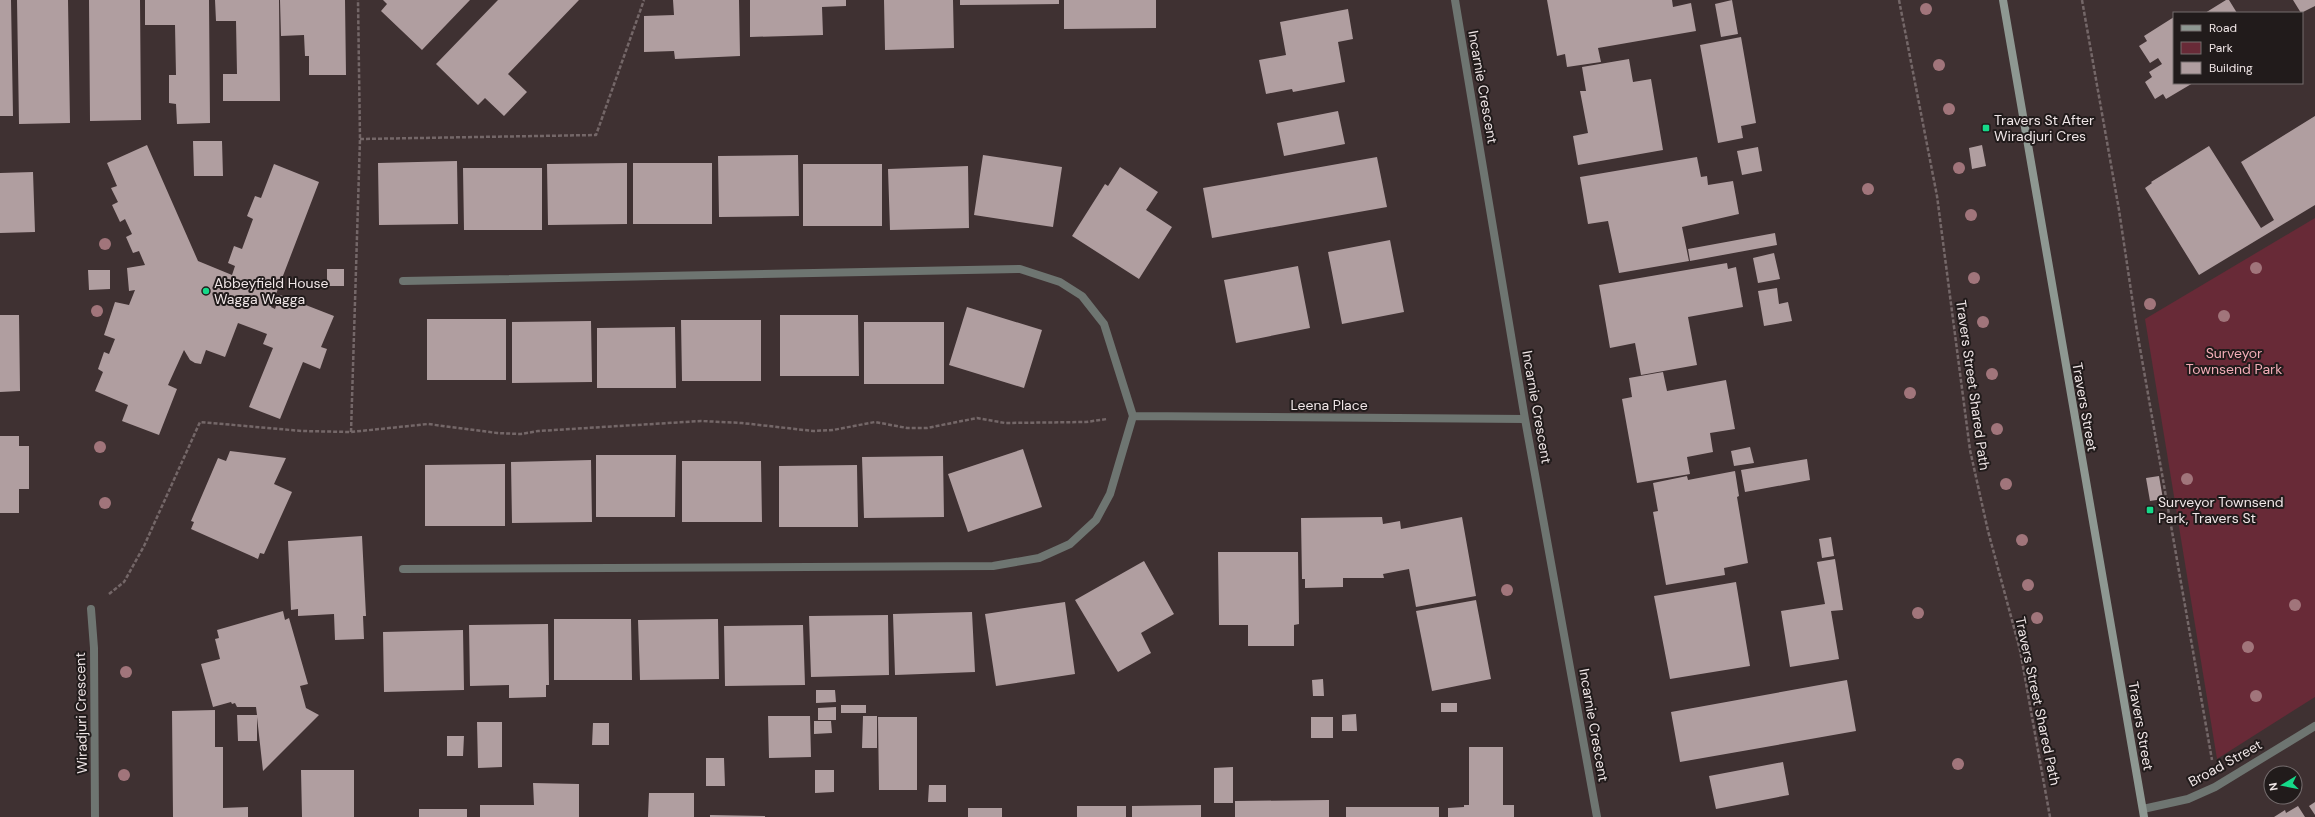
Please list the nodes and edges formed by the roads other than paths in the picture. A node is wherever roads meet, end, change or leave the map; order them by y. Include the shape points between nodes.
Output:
1 (1455, 0) edge
2 (2003, 0) edge
3 (403, 281) dead end
4 (1133, 416) junction
5 (1525, 419) junction
6 (403, 569) dead end
7 (91, 609) road end
8 (2315, 726) edge
9 (2144, 813) edge
10 (95, 817) edge
11 (1597, 817) edge

1 - 5 street, Incarnie Crescent
2 - 9 main road, Travers Street
3 - 4 street via 1020,269 1060,282 1082,296 1104,324
4 - 5 street, Leena Place
4 - 6 street via 1110,494 1096,520 1070,544 1039,558 993,566
5 - 11 street, Incarnie Crescent
7 - 10 street, Wiradjuri Crescent via 94,648
8 - 9 street, Broad Street via 2215,786 2188,799

